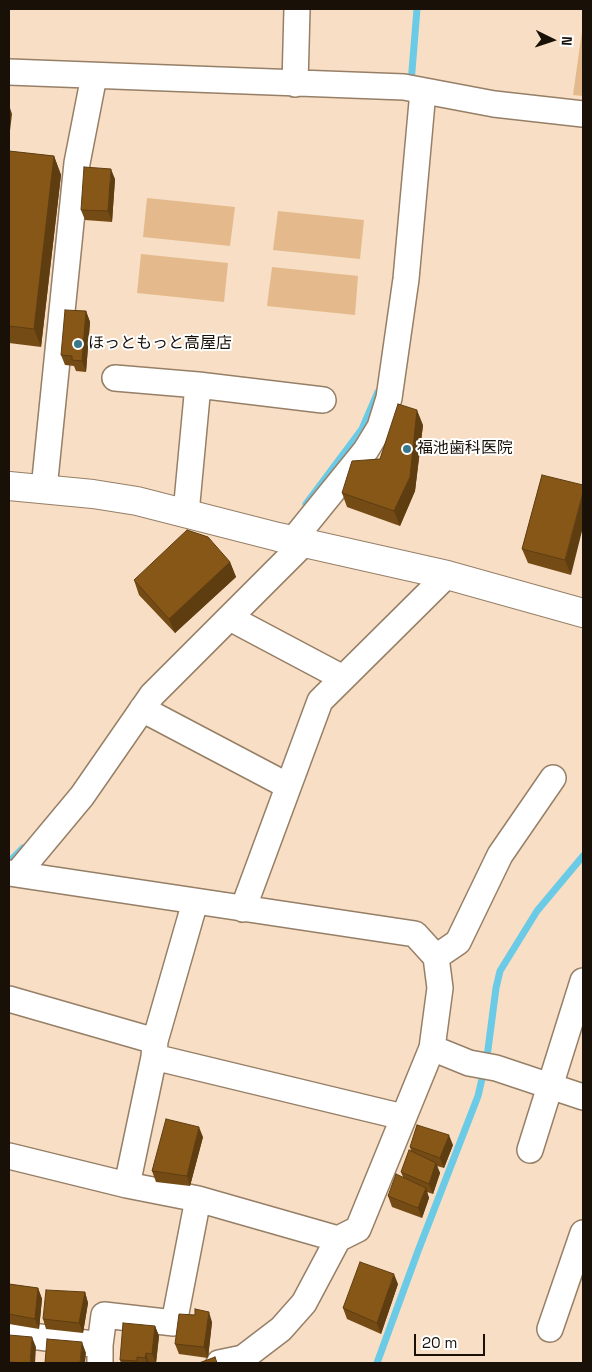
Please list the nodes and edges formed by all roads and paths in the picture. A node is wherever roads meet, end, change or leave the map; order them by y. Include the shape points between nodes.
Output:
1 (297, 9) edge
2 (9, 72) edge
3 (94, 76) junction
4 (295, 84) junction
5 (414, 89) junction
6 (583, 114) edge
7 (114, 378) dead end
8 (198, 385) junction
9 (323, 400) dead end
10 (9, 486) edge
11 (44, 489) junction
12 (186, 512) junction
13 (291, 540) junction
14 (447, 575) junction
15 (583, 613) edge
16 (230, 618) junction
17 (343, 678) junction
18 (142, 709) junction
19 (553, 778) dead end
20 (288, 786) junction
21 (13, 873) edge
22 (195, 902) junction
23 (243, 909) junction
24 (436, 957) junction
25 (583, 981) edge
26 (9, 999) edge
27 (432, 1048) junction
28 (154, 1049) junction
29 (549, 1087) junction
30 (583, 1097) edge
31 (403, 1117) junction
32 (530, 1150) dead end
33 (9, 1156) edge
34 (127, 1185) junction
35 (198, 1199) junction
36 (583, 1234) edge
37 (338, 1239) junction
38 (550, 1329) dead end
39 (9, 1333) edge
40 (100, 1354) edge
41 (219, 1363) edge

1 - 4 street
2 - 3 street
3 - 4 street
3 - 11 street via 77,163
4 - 5 street
5 - 6 street via 494,104
5 - 13 street via 406,279 389,398 380,427 366,450
7 - 8 street
8 - 9 street
8 - 12 street
10 - 11 street
11 - 12 street via 137,501
12 - 13 street
13 - 14 street
13 - 16 street
14 - 15 street
14 - 17 street
16 - 17 street
16 - 18 street via 152,695
17 - 20 street via 320,701
18 - 20 street
18 - 21 street via 82,796
19 - 24 street via 500,855 458,942
20 - 23 street
21 - 22 street
22 - 23 street
22 - 28 street
23 - 24 street via 415,934
24 - 27 street via 440,988
25 - 29 street
26 - 28 street
27 - 29 street via 469,1063
27 - 31 street
28 - 31 street
28 - 34 street
29 - 30 street
29 - 32 street
31 - 37 street via 358,1229
33 - 34 street
34 - 35 street
35 - 37 street
35 - 40 street via 174,1323 104,1315
36 - 38 street
37 - 41 street via 304,1303 281,1329 243,1358
39 - 40 street

